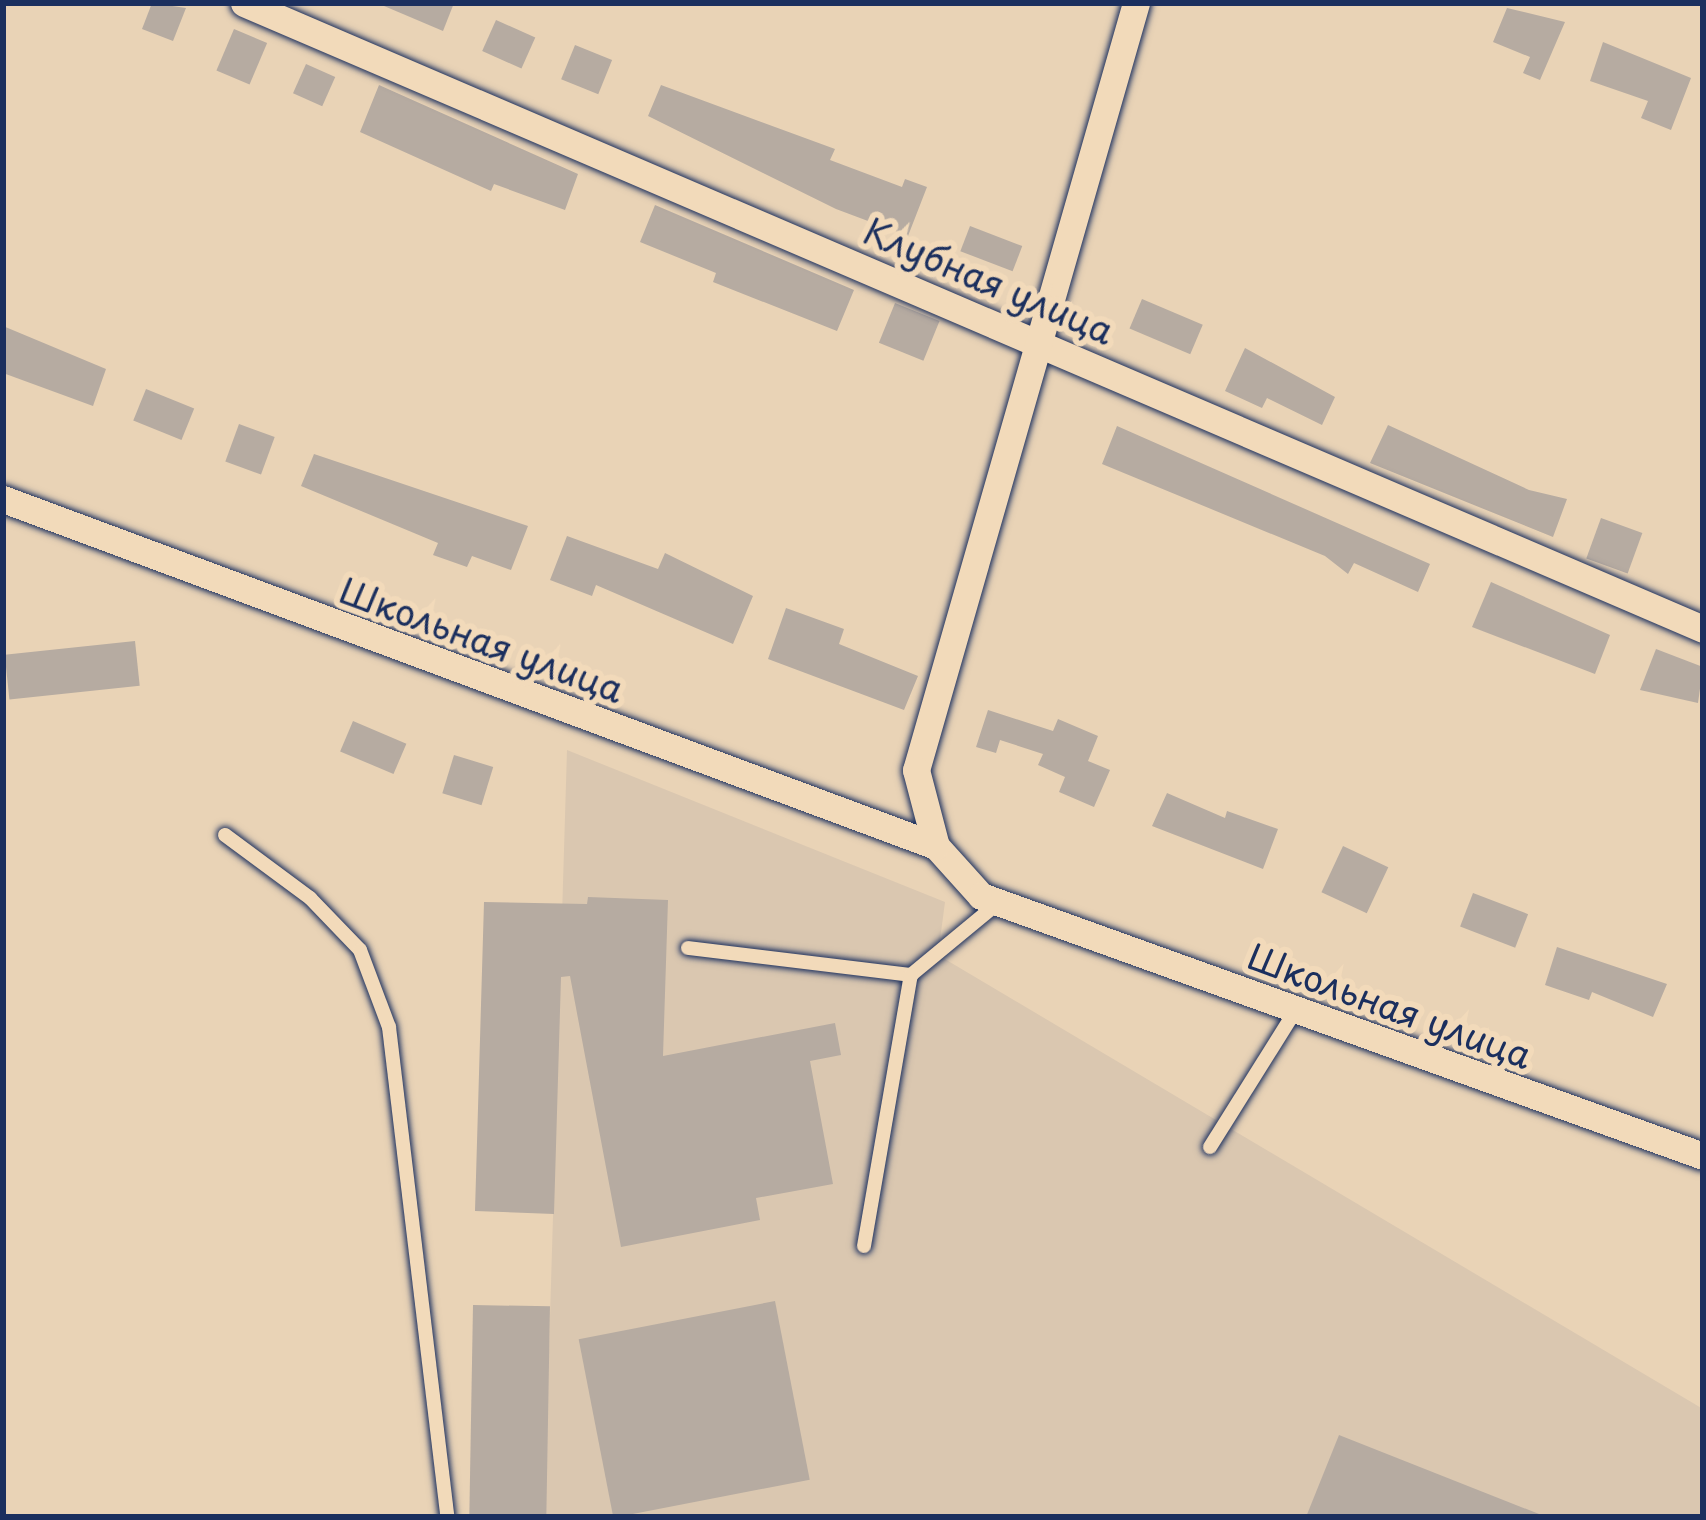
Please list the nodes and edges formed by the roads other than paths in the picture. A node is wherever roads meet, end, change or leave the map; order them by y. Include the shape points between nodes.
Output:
1 (244, 3) edge
2 (1136, 3) edge
3 (1036, 340) junction
4 (3, 499) edge
5 (1703, 629) edge
6 (225, 835) dead end
7 (936, 846) junction
8 (998, 903) junction
9 (688, 947) dead end
10 (911, 975) junction
11 (1296, 1010) junction
12 (1210, 1147) dead end
13 (1703, 1156) edge
14 (864, 1246) dead end
15 (447, 1517) edge

1 - 3 street, Клубная улица
2 - 3 street, Школьная улица
3 - 5 street, Клубная улица
3 - 7 street, Школьная улица via 916,770
4 - 7 street, Школьная улица
6 - 15 lane via 310,898 360,950 388,1027
7 - 8 street, Школьная улица via 981,896
8 - 10 lane
8 - 11 street, Школьная улица
9 - 10 lane
10 - 14 lane
11 - 12 lane
11 - 13 street, Школьная улица

